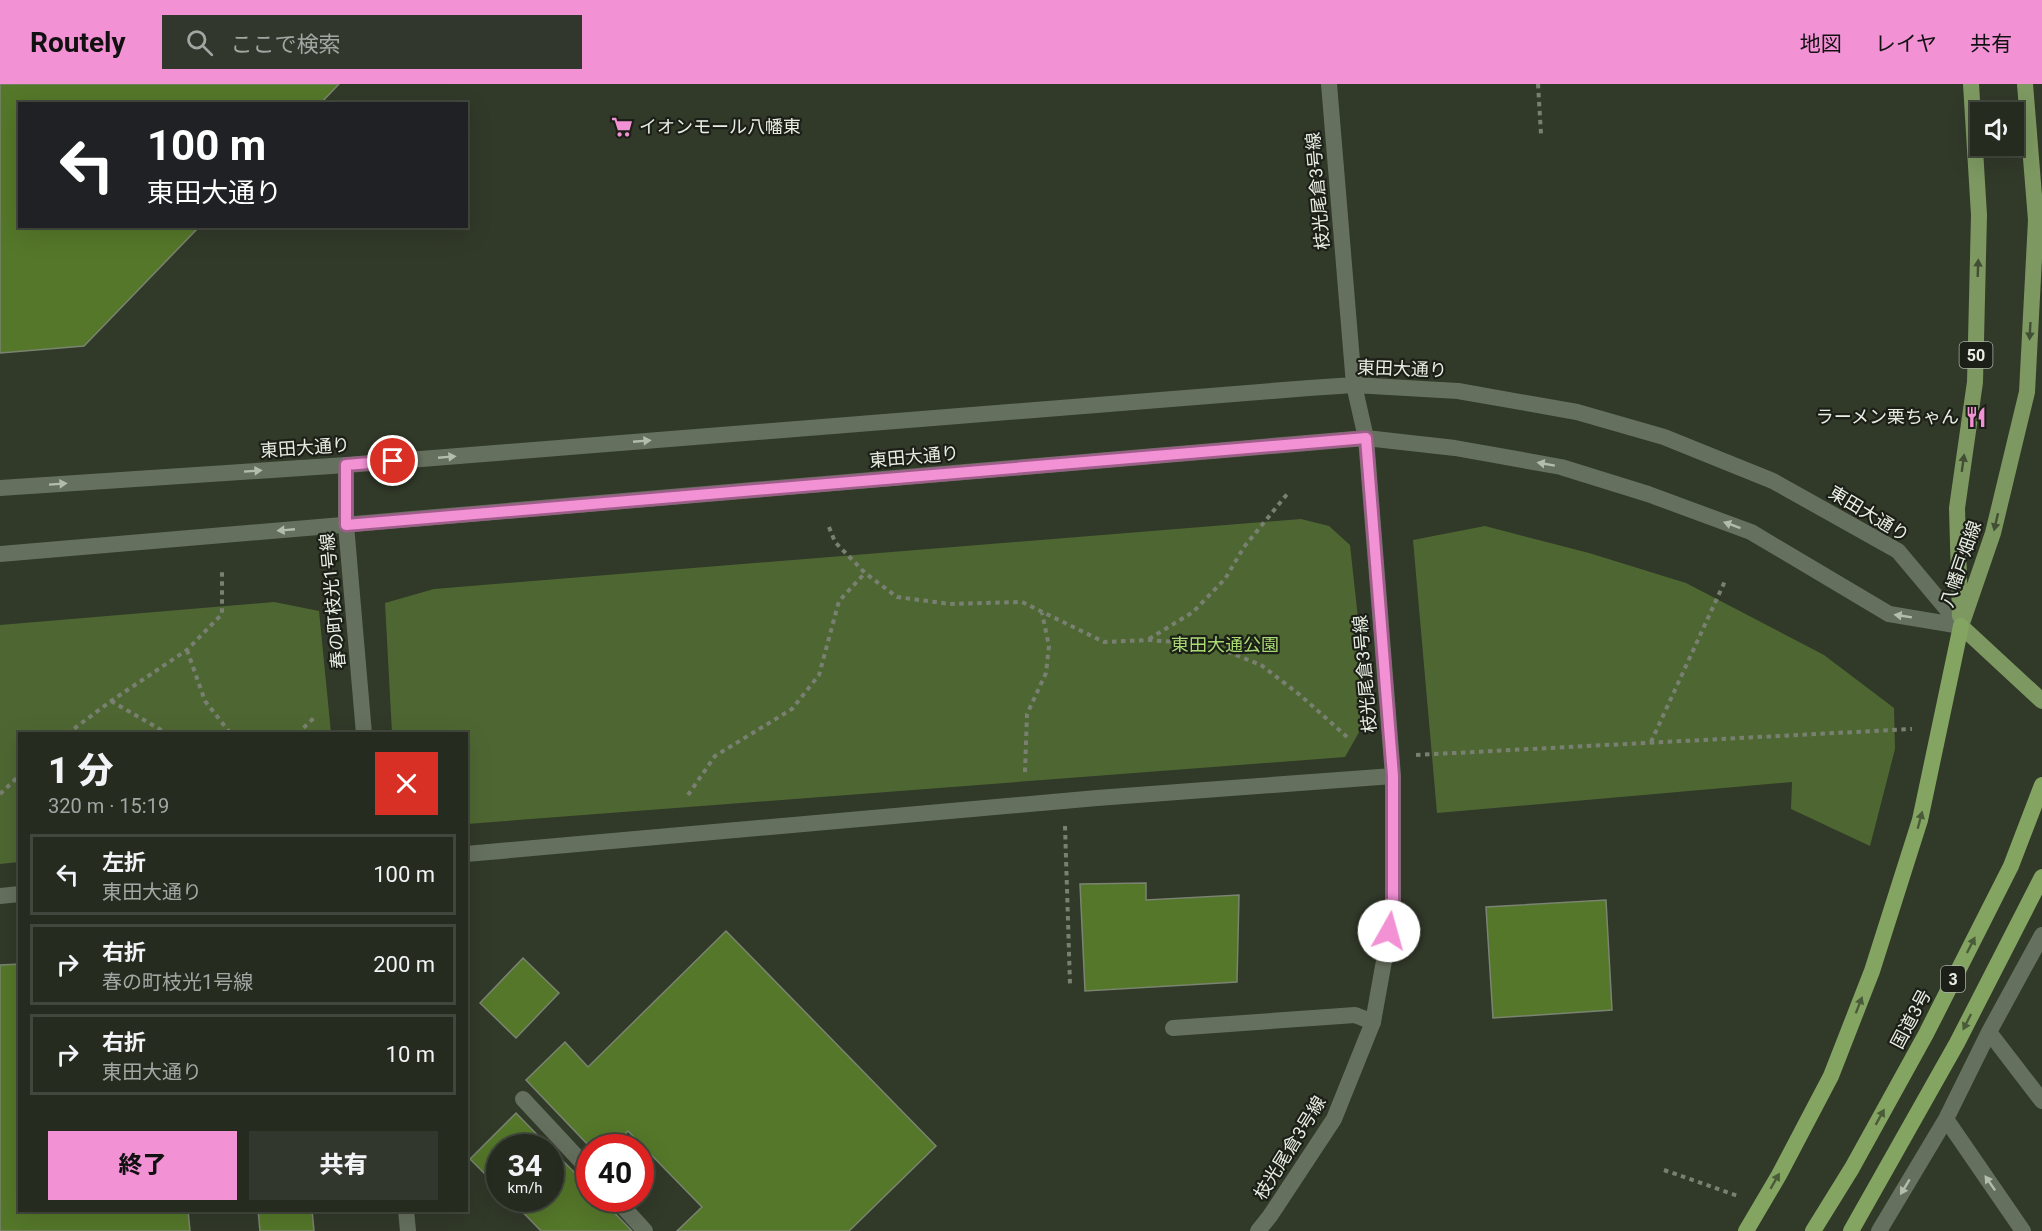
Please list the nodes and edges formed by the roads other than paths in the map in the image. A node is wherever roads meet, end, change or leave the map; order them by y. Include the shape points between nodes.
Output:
1 (1329, 84) edge
2 (1971, 84) edge
3 (2025, 84) edge
4 (1354, 385) junction
5 (1366, 438) junction
6 (346, 465) junction
7 (0, 488) edge
8 (346, 525) junction
9 (0, 554) edge
10 (1961, 626) junction
11 (2042, 701) edge
12 (364, 732) edge
13 (1393, 776) junction
14 (2042, 784) edge
15 (468, 854) edge
16 (2042, 877) edge
17 (18, 894) edge
18 (0, 896) edge
19 (2042, 935) edge
20 (1373, 1022) junction
21 (1173, 1028) dead end
22 (1989, 1032) junction
23 (523, 1099) dead end
24 (2042, 1101) edge
25 (1946, 1119) junction
26 (576, 1156) edge
27 (406, 1212) edge
28 (628, 1212) edge
29 (408, 1231) edge
30 (645, 1231) edge
31 (1258, 1231) edge
32 (1746, 1231) edge
33 (1813, 1231) edge
34 (1851, 1231) edge
35 (1879, 1231) edge
36 (2023, 1231) edge

1 - 4 street, 枝光尾倉3号線
10 -> 2 main road, 八幡戸畑線 / 50 via 1957,508 1975,382 1980,215
3 -> 10 main road, 八幡戸畑線 via 2036,220 2027,392 1993,533
4 - 5 street, 枝光尾倉3号線
6 -> 4 street, 東田大通り
4 - 10 street, 東田大通り via 1458,390 1577,412 1664,437 1773,482 1898,550
5 - 8 street, 東田大通り
10 -> 5 street, 東田大通り via 1889,614 1751,532 1648,494 1562,467
5 - 13 street, 枝光尾倉3号線
7 -> 6 street, 東田大通り
6 - 8 street, 春の町枝光1号線
8 -> 9 street, 東田大通り
8 - 12 street, 春の町枝光1号線
10 - 11 main road
32 -> 10 highway via 1831,1076 1872,971 1920,820
13 - 15 street
13 - 20 street, 枝光尾倉3号線 via 1393,911
33 -> 14 highway, 国道3号 / 3 via 1926,1034 2011,866
16 -> 34 highway, 3 via 1957,1043
17 - 18 street
19 - 22 street
20 - 21 street via 1355,1015
20 - 31 street, 枝光尾倉3号線 via 1334,1119
22 - 24 street
22 - 25 street
23 - 26 street
25 -> 35 street
36 -> 25 street
27 - 29 street
28 - 30 street

